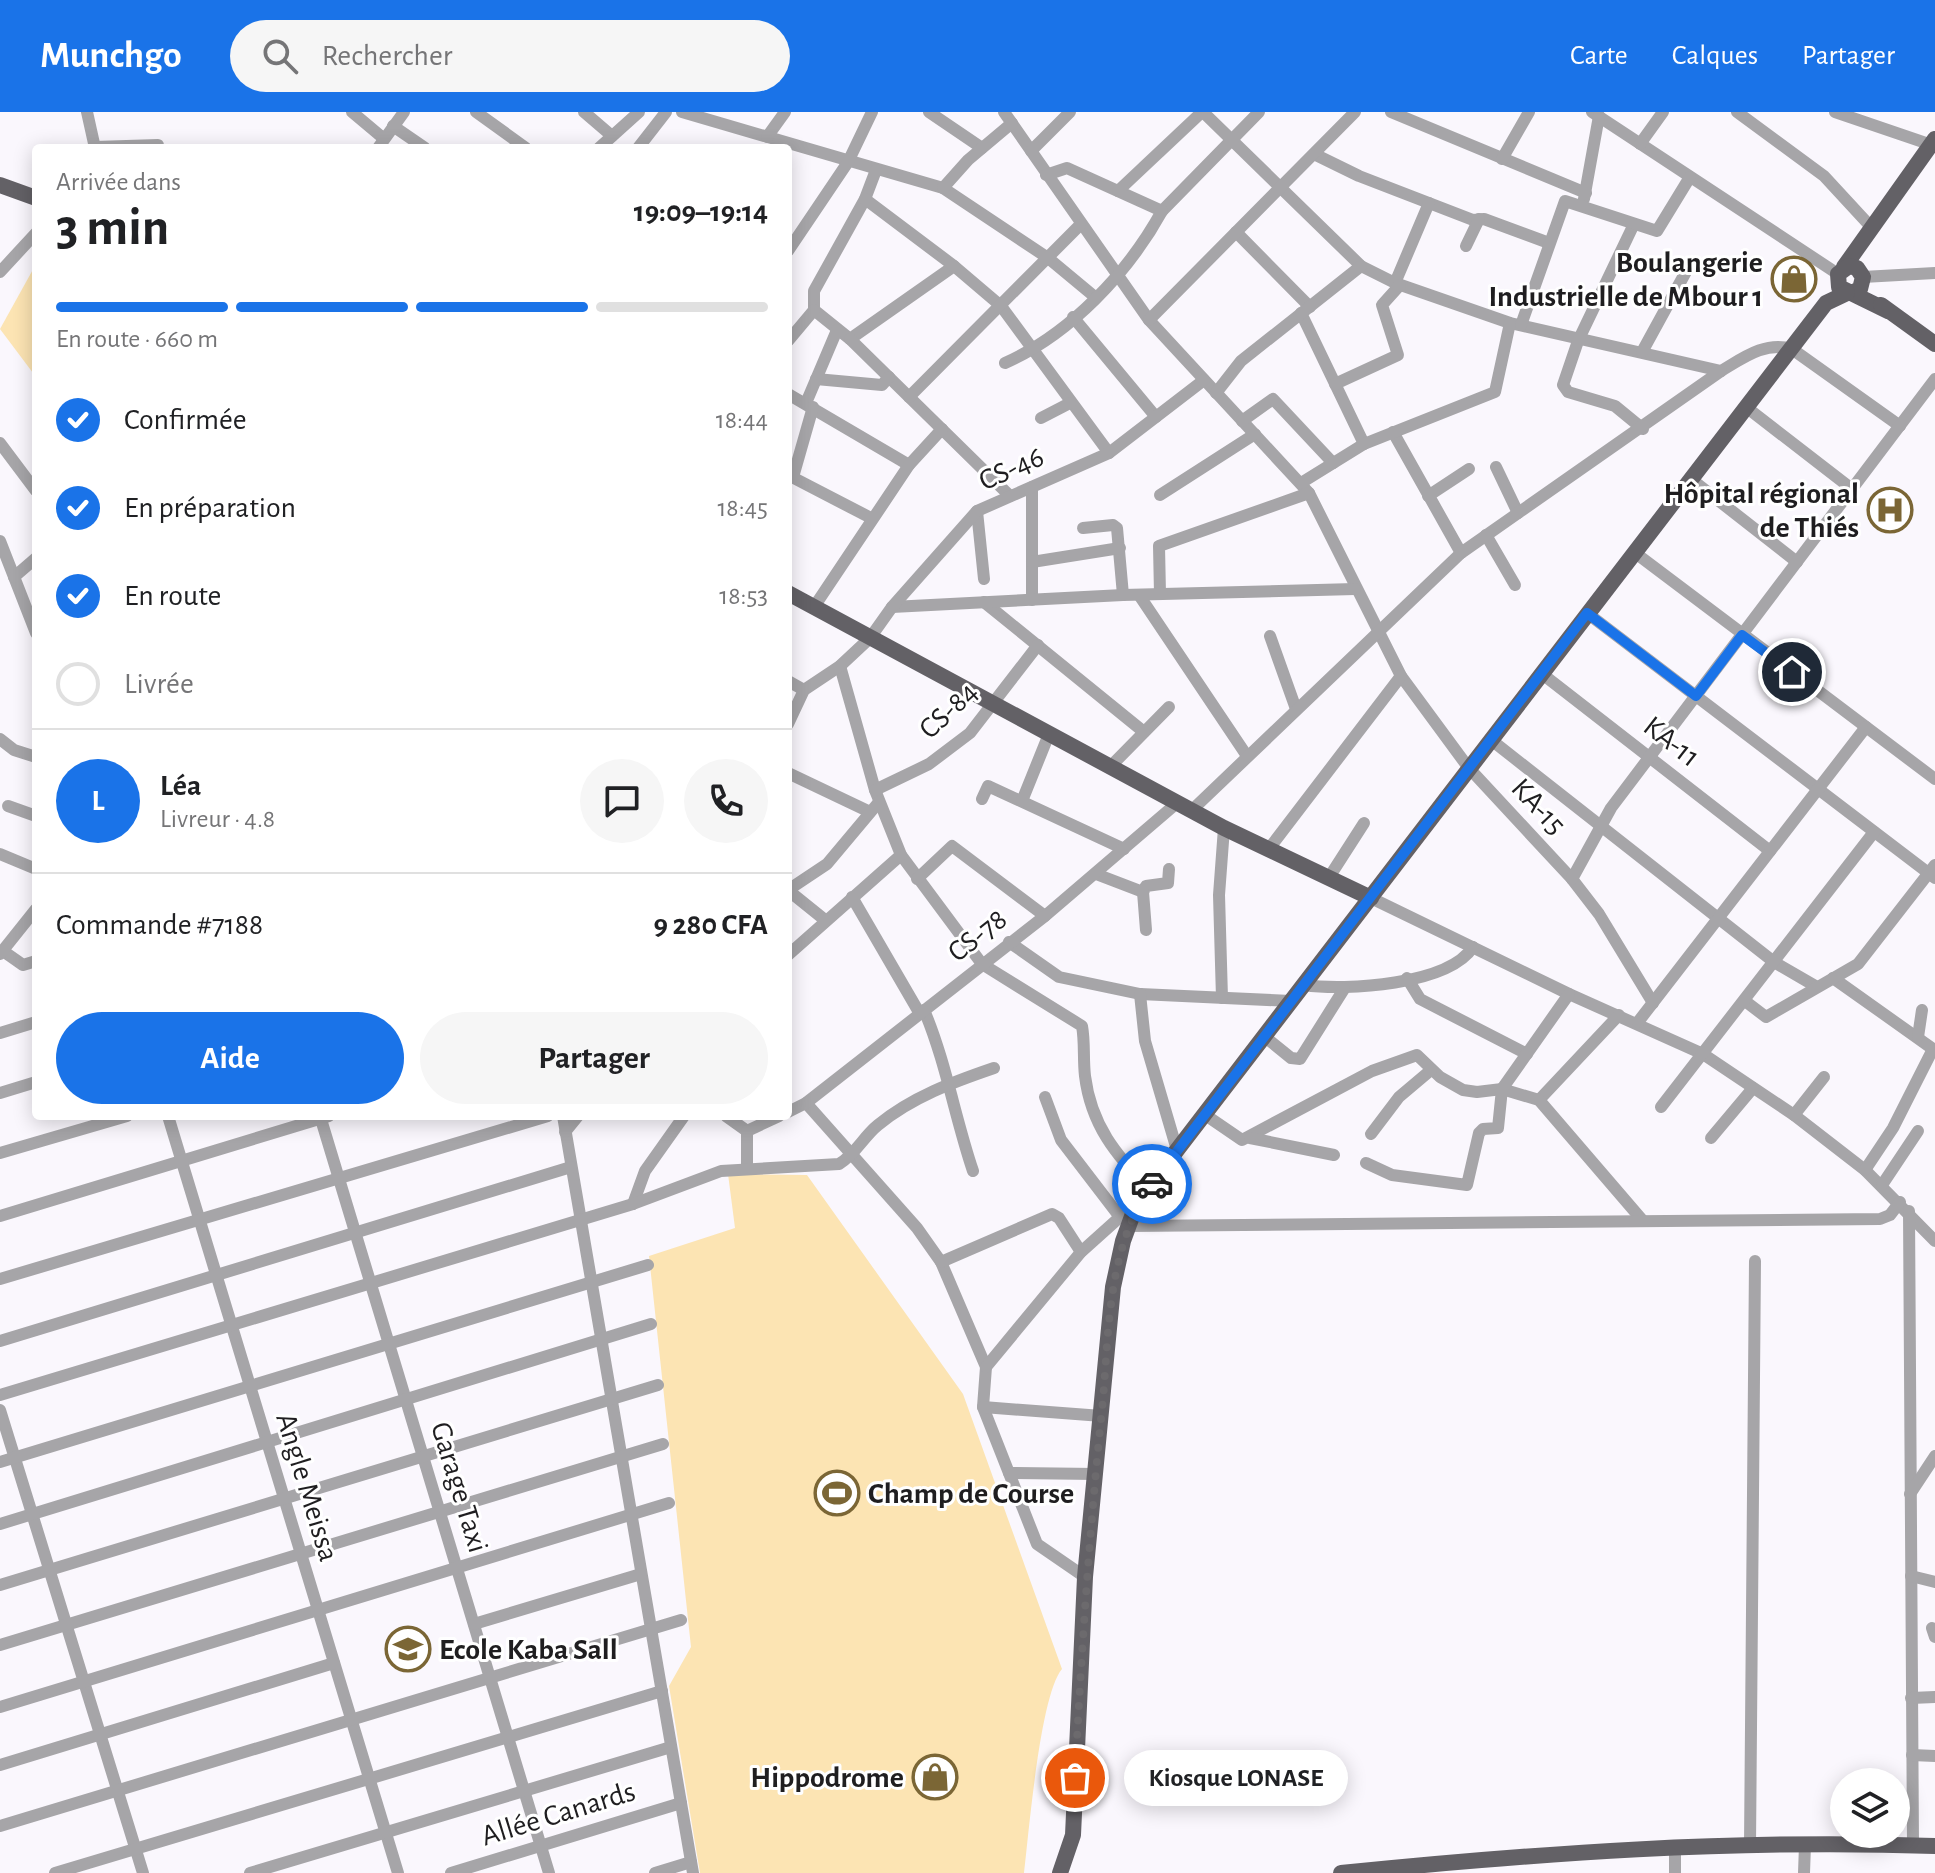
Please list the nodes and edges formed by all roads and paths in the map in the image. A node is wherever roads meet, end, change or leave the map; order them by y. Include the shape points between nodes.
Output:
1 (87, 112) edge
2 (352, 112) edge
3 (404, 112) edge
4 (476, 112) edge
5 (584, 112) edge
6 (639, 112) edge
7 (666, 112) edge
8 (682, 112) edge
9 (785, 112) edge
10 (872, 112) edge
11 (929, 112) edge
12 (1070, 112) edge
13 (1203, 112) edge
14 (1259, 112) edge
15 (1355, 112) edge
16 (1391, 112) edge
17 (1529, 112) edge
18 (1663, 112) edge
19 (1737, 112) edge
20 (1844, 113) edge
21 (1596, 114) edge
22 (1008, 117) edge
23 (393, 126) junction
24 (612, 136) junction
25 (764, 136) junction
26 (1231, 139) junction
27 (381, 143) edge
28 (1934, 143) edge
29 (94, 144) edge
30 (419, 144) edge
31 (520, 144) edge
32 (603, 144) edge
33 (641, 144) edge
34 (756, 144) edge
35 (790, 144) edge
36 (1640, 144) junction
37 (792, 145) edge
38 (982, 148) junction
39 (1031, 151) junction
40 (1314, 154) junction
41 (1502, 159) junction
42 (848, 162) junction
43 (876, 170) junction
44 (1046, 175) junction
45 (1690, 177) junction
46 (2, 183) edge
47 (1281, 187) junction
48 (943, 188) junction
49 (1118, 191) junction
50 (1586, 193) junction
51 (32, 196) edge
52 (865, 199) junction
53 (1429, 203) junction
54 (1583, 207) junction
55 (1162, 211) junction
56 (1479, 219) junction
57 (1634, 224) junction
58 (1080, 225) junction
59 (1236, 232) junction
60 (1868, 234) junction
61 (32, 237) edge
62 (1549, 243) junction
63 (792, 245) edge
64 (1466, 246) dead end
65 (1048, 258) junction
66 (954, 266) junction
67 (1361, 266) junction
68 (1688, 268) dead end
69 (0, 272) edge
70 (1935, 273) edge
71 (1116, 276) junction
72 (1863, 277) junction
73 (1843, 281) junction
74 (1397, 284) junction
75 (1095, 297) junction
76 (1001, 306) junction
77 (814, 310) junction
78 (1306, 310) junction
79 (1888, 311) junction
80 (1073, 317) junction
81 (1149, 320) junction
82 (1516, 324) junction
83 (793, 326) edge
84 (837, 330) junction
85 (850, 339) junction
86 (1578, 341) junction
87 (1935, 344) edge
88 (1035, 349) junction
89 (1792, 349) junction
90 (1642, 352) junction
91 (1005, 363) dead end
92 (1721, 371) junction
93 (889, 377) junction
94 (816, 379) junction
95 (1935, 379) edge
96 (1204, 380) junction
97 (1335, 384) junction
98 (1216, 393) junction
99 (792, 396) edge
100 (909, 397) junction
101 (1070, 403) junction
102 (810, 405) junction
103 (1746, 407) junction
104 (1156, 417) junction
105 (1041, 418) dead end
106 (1242, 421) junction
107 (1900, 426) junction
108 (942, 429) junction
109 (1643, 429) junction
110 (1393, 432) junction
111 (1255, 434) junction
112 (0, 443) edge
113 (1364, 444) junction
114 (1109, 453) junction
115 (1333, 463) junction
116 (909, 465) junction
117 (1496, 467) dead end
118 (792, 469) edge
119 (1469, 469) dead end
120 (792, 477) edge
121 (1691, 479) junction
122 (32, 486) edge
123 (1032, 487) junction
124 (1305, 488) junction
125 (1852, 489) junction
126 (1160, 495) dead end
127 (1010, 496) junction
128 (1428, 496) junction
129 (977, 511) junction
130 (1518, 513) junction
131 (871, 518) junction
132 (1083, 528) dead end
133 (1486, 535) junction
134 (1120, 548) junction
135 (1, 549) edge
136 (1634, 552) junction
137 (1461, 553) junction
138 (32, 561) edge
139 (1032, 562) junction
140 (1797, 562) junction
141 (14, 577) junction
142 (984, 579) dead end
143 (1515, 585) dead end
144 (1355, 589) junction
145 (1160, 594) junction
146 (792, 595) edge
147 (1123, 595) junction
148 (1139, 595) junction
149 (1032, 600) junction
150 (984, 602) junction
151 (814, 607) junction
152 (892, 607) junction
153 (1587, 613) junction
154 (32, 622) edge
155 (1376, 631) junction
156 (1742, 635) junction
157 (1270, 636) dead end
158 (870, 638) junction
159 (1038, 645) junction
160 (840, 666) junction
161 (1541, 673) junction
162 (1401, 676) junction
163 (792, 683) edge
164 (804, 690) junction
165 (1696, 696) junction
166 (995, 705) junction
167 (1169, 707) dead end
168 (1296, 709) junction
169 (792, 716) edge
170 (1866, 727) junction
171 (1144, 732) junction
172 (1049, 734) junction
173 (0, 739) edge
174 (1490, 739) junction
175 (32, 756) edge
176 (1247, 756) junction
177 (1650, 757) junction
178 (1110, 767) junction
179 (1468, 767) junction
180 (792, 774) edge
181 (1935, 779) edge
182 (1818, 789) junction
183 (982, 799) dead end
184 (875, 801) junction
185 (1022, 801) junction
186 (8, 806) dead end
187 (1184, 807) junction
188 (32, 815) edge
189 (1364, 823) dead end
190 (1601, 827) junction
191 (1224, 828) junction
192 (1874, 832) junction
193 (1124, 849) junction
194 (1268, 850) junction
195 (1770, 851) junction
196 (0, 854) edge
197 (901, 855) junction
198 (32, 867) edge
199 (1169, 869) dead end
200 (1933, 872) edge
201 (1096, 874) junction
202 (917, 879) junction
203 (1328, 879) junction
204 (1572, 879) junction
205 (792, 889) edge
206 (1143, 892) junction
207 (792, 893) edge
208 (852, 897) junction
209 (1371, 898) junction
210 (32, 914) edge
211 (1045, 916) junction
212 (1718, 918) junction
213 (825, 920) junction
214 (1146, 930) dead end
215 (0, 932) edge
216 (12, 939) junction
217 (1009, 942) junction
218 (1473, 947) junction
219 (792, 951) edge
220 (1, 953) edge
221 (32, 962) edge
222 (1774, 962) junction
223 (982, 964) junction
224 (1407, 978) junction
225 (1833, 978) junction
226 (1304, 985) junction
227 (1817, 987) junction
228 (1344, 989) junction
229 (1140, 994) junction
230 (1569, 994) junction
231 (1222, 998) junction
232 (1291, 1001) junction
233 (1745, 1001) junction
234 (1653, 1003) junction
235 (1922, 1010) dead end
236 (922, 1012) junction
237 (1619, 1015) junction
238 (1638, 1022) junction
239 (32, 1023) edge
240 (0, 1033) edge
241 (1264, 1036) junction
242 (1918, 1037) junction
243 (1527, 1054) junction
244 (1703, 1054) junction
245 (994, 1068) dead end
246 (1431, 1070) junction
247 (1824, 1077) dead end
248 (32, 1083) edge
249 (948, 1084) junction
250 (1753, 1088) junction
251 (1502, 1089) junction
252 (0, 1093) edge
253 (1045, 1097) dead end
254 (1539, 1100) junction
255 (806, 1103) junction
256 (792, 1107) edge
257 (1661, 1107) dead end
258 (1204, 1114) junction
259 (1794, 1115) junction
260 (113, 1120) edge
261 (169, 1120) edge
262 (313, 1120) edge
263 (324, 1120) edge
264 (535, 1120) edge
265 (564, 1120) edge
266 (575, 1120) edge
267 (681, 1120) edge
268 (732, 1120) edge
269 (770, 1120) edge
270 (747, 1131) junction
271 (1918, 1131) dead end
272 (565, 1132) junction
273 (1371, 1134) dead end
274 (1250, 1138) junction
275 (1711, 1138) dead end
276 (1177, 1150) junction
277 (0, 1153) edge
278 (1334, 1155) dead end
279 (851, 1157) junction
280 (181, 1161) junction
281 (1366, 1163) dead end
282 (571, 1167) junction
283 (747, 1169) junction
284 (1865, 1170) junction
285 (973, 1171) dead end
286 (339, 1178) junction
287 (1882, 1185) junction
288 (1149, 1189) junction
289 (633, 1204) junction
290 (1904, 1207) junction
291 (0, 1216) edge
292 (1127, 1218) junction
293 (199, 1220) junction
294 (580, 1220) junction
295 (1643, 1221) junction
296 (356, 1232) junction
297 (1935, 1241) edge
298 (1081, 1252) junction
299 (1755, 1261) dead end
300 (941, 1262) junction
301 (648, 1265) dead end
302 (216, 1275) junction
303 (0, 1279) edge
304 (371, 1283) junction
305 (591, 1283) junction
306 (651, 1324) dead end
307 (231, 1325) junction
308 (601, 1339) junction
309 (0, 1341) edge
310 (389, 1344) junction
311 (986, 1367) junction
312 (658, 1385) dead end
313 (250, 1386) junction
314 (0, 1395) edge
315 (406, 1399) junction
316 (612, 1399) junction
317 (983, 1407) junction
318 (0, 1410) edge
319 (1102, 1416) junction
320 (267, 1442) junction
321 (663, 1444) dead end
322 (423, 1456) junction
323 (1935, 1456) edge
324 (15, 1457) junction
325 (621, 1457) junction
326 (0, 1462) edge
327 (1009, 1473) junction
328 (1096, 1474) junction
329 (1909, 1495) junction
330 (284, 1498) junction
331 (669, 1503) dead end
332 (440, 1511) junction
333 (32, 1514) junction
334 (631, 1515) junction
335 (0, 1524) edge
336 (301, 1554) junction
337 (457, 1568) junction
338 (49, 1570) junction
339 (641, 1574) junction
340 (1911, 1576) junction
341 (1085, 1577) junction
342 (1935, 1582) edge
343 (0, 1585) edge
344 (318, 1610) junction
345 (681, 1620) dead end
346 (66, 1624) junction
347 (474, 1624) junction
348 (651, 1629) junction
349 (0, 1645) edge
350 (334, 1663) junction
351 (490, 1678) junction
352 (84, 1682) junction
353 (662, 1691) junction
354 (1935, 1697) edge
355 (1911, 1698) junction
356 (0, 1707) edge
357 (351, 1720) junction
358 (101, 1735) junction
359 (508, 1738) junction
360 (671, 1747) junction
361 (1912, 1755) junction
362 (1935, 1756) edge
363 (0, 1765) edge
364 (369, 1780) junction
365 (118, 1791) junction
366 (525, 1791) junction
367 (681, 1803) junction
368 (0, 1826) edge
369 (386, 1832) junction
370 (1073, 1835) junction
371 (1750, 1845) junction
372 (1805, 1845) junction
373 (1913, 1845) junction
374 (541, 1846) junction
375 (1935, 1846) edge
376 (1675, 1847) junction
377 (135, 1848) junction
378 (1454, 1867) edge
379 (692, 1868) edge
380 (55, 1873) edge
381 (143, 1873) edge
382 (250, 1873) edge
383 (398, 1873) edge
384 (451, 1873) edge
385 (549, 1873) edge
386 (655, 1873) edge
387 (1060, 1873) edge
388 (1075, 1873) edge
389 (1341, 1873) edge
390 (1675, 1873) edge
391 (1804, 1873) edge

1 - 29 street
2 - 27 street
3 - 23 street
4 - 31 street
5 - 24 street
6 - 24 street
7 - 33 street
8 - 25 street
9 - 25 street
10 - 42 street
11 - 38 street
12 - 39 street
13 - 26 street
13 - 49 street
14 - 26 street
15 - 40 street
16 - 41 street
17 - 41 street
18 - 36 street
19 - 60 street via 1824,176
20 - 28 street
21 - 36 street
21 - 50 street
22 - 38 street
22 - 39 street, KA-15
23 - 27 street
23 - 30 street
24 - 32 street
25 - 34 street
25 - 35 street
26 - 47 street
26 - 55 street
28 - 60 main road
36 - 45 street
37 - 42 street
38 - 48 street
39 - 44 street, KA-15
40 - 47 street
40 - 53 street
41 - 50 street
42 - 43 street
42 - 63 street
43 - 48 street
43 - 52 street
44 - 49 street via 1067,168
44 - 58 street, KA-15
45 - 57 street via 1657,231
45 - 73 street
46 - 51 main road
47 - 59 street
47 - 67 street
48 - 65 street
49 - 55 street
50 - 54 street
52 - 66 street
52 - 77 street via 814,291
53 - 56 street
53 - 74 street
54 - 57 street
54 - 62 street via 1565,201
55 - 71 street
56 - 62 street
56 - 64 street
57 - 86 street
58 - 65 street
58 - 71 street, KA-15
59 - 78 street
59 - 81 street
60 - 72 main road via 1860,255
60 - 73 main road
61 - 69 street
62 - 82 street
65 - 75 street
65 - 76 street
66 - 76 street
66 - 85 street
67 - 74 street
67 - 78 street
68 - 90 street
70 - 72 street
71 - 75 street
71 - 81 street, KA-15
72 - 73 main road via 1860,289
72 - 73 main road via 1853,266
72 - 79 main road
73 - 79 main road
73 - 89 main road
74 - 82 street
74 - 97 street via 1382,305 1398,355
75 - 80 street
76 - 88 street
76 - 100 street
77 - 83 street
77 - 84 street
78 - 97 street
78 - 98 street via 1241,361
79 - 87 main road
80 - 88 street
80 - 104 street
81 - 96 street, KA-15
82 - 86 street
82 - 110 street via 1495,392
84 - 85 street
84 - 94 street
85 - 93 street
86 - 90 street
86 - 109 street via 1564,389 1615,406
88 - 91 street
88 - 101 street
89 - 92 street, CS-78 via 1767,347
89 - 103 main road
89 - 107 street
90 - 92 street
92 - 109 street, CS-78
93 - 94 street via 882,385
93 - 100 street
94 - 102 street
95 - 107 street
96 - 98 street, KA-15
96 - 104 street, CS-46
97 - 113 street
98 - 106 street, KA-15
99 - 102 street
100 - 108 street
101 - 105 street
101 - 114 street
102 - 116 street
102 - 118 street
103 - 121 main road
103 - 125 street
104 - 114 street, CS-46
106 - 111 street, KA-15
106 - 115 street via 1273,399
107 - 125 street
108 - 116 street
108 - 127 street
109 - 130 street, CS-78
110 - 113 street
110 - 128 street
111 - 124 street, KA-15
111 - 126 street
112 - 122 street
113 - 115 street
114 - 123 street, CS-46
115 - 124 street
116 - 131 street
117 - 130 street
119 - 128 street
120 - 131 street
121 - 136 main road
121 - 140 street
123 - 127 street, CS-46
123 - 139 street
124 - 144 street, KA-15
124 - 145 street via 1159,546
125 - 140 street
127 - 129 street, CS-46
128 - 137 street
129 - 142 street
129 - 152 street, CS-46
130 - 133 street, CS-78
131 - 151 street
132 - 134 street via 1115,526
133 - 137 street, CS-78
133 - 143 street
134 - 139 street
134 - 147 street
135 - 141 street
136 - 153 main road
136 - 156 street
137 - 155 street, CS-78
138 - 141 street
139 - 149 street
140 - 156 street
141 - 154 street
144 - 145 street
144 - 155 street, KA-15
145 - 148 street
146 - 151 main road
147 - 148 street
147 - 149 street
148 - 176 street
149 - 150 street
150 - 152 street
150 - 159 street
151 - 158 main road
152 - 158 street, CS-46
153 - 161 main road
153 - 165 street
155 - 162 street, KA-15
155 - 168 street, CS-78
156 - 165 street
156 - 170 street
157 - 168 street
158 - 160 street, CS-46
158 - 166 main road
159 - 166 street, CS-84
159 - 171 street
160 - 164 street, CS-46
160 - 184 street
161 - 174 main road
161 - 177 street, KA-11
162 - 179 street, KA-15
162 - 194 street
163 - 164 street
164 - 169 street
165 - 177 street
165 - 182 street
166 - 172 main road
166 - 184 street, CS-84 via 970,733
167 - 171 street
168 - 176 street, CS-78
170 - 181 street
170 - 182 street
171 - 178 street
172 - 178 main road
172 - 185 street
173 - 175 street
174 - 179 main road
174 - 190 street
176 - 187 street, CS-78
177 - 190 street
177 - 195 street, KA-11
178 - 187 main road
179 - 204 street, KA-15
179 - 209 main road
180 - 184 street
182 - 192 street
182 - 195 street
183 - 185 street via 988,786
184 - 197 street
184 - 205 street via 827,864
185 - 193 street
186 - 188 street
187 - 191 main road
187 - 193 street, CS-78
189 - 203 street
190 - 204 street
190 - 212 street
191 - 194 main road
191 - 231 street via 1219,895
192 - 200 street
192 - 222 street
193 - 201 street, CS-78
194 - 203 main road
195 - 212 street
196 - 198 street
197 - 202 street
197 - 208 street
199 - 206 street via 1168,883 1146,886
200 - 225 street via 1858,964
201 - 206 street
201 - 211 street, CS-78
202 - 211 street via 952,846
202 - 223 street
203 - 209 main road
204 - 234 street, KA-15
206 - 214 street
207 - 213 street
208 - 213 street
208 - 236 street
209 - 218 street
209 - 226 main road
210 - 216 street
211 - 217 street, CS-78
212 - 222 street
212 - 234 street
213 - 219 street
215 - 216 street
216 - 220 street
217 - 223 street, CS-78
217 - 229 street via 1059,977
218 - 224 street via 1464,959
218 - 230 street
220 - 221 street via 23,965
222 - 227 street
222 - 233 street
223 - 236 street, CS-78
223 - 288 street via 1082,1026 1084,1073 1094,1115 1118,1156
224 - 228 street
224 - 243 street via 1420,999
225 - 227 street
225 - 242 street
226 - 228 street
226 - 232 main road
227 - 233 street via 1766,1017
228 - 241 street via 1300,1059 1291,1058
229 - 231 street
229 - 276 street via 1145,1041
230 - 237 street
230 - 243 street
231 - 232 street
232 - 241 main road
233 - 244 street
234 - 238 street
235 - 242 street
236 - 249 street
236 - 255 street, CS-78
237 - 238 street
237 - 254 street
238 - 244 street
239 - 240 street
241 - 258 main road
242 - 284 street via 1933,1049
243 - 251 street
244 - 250 street
244 - 257 street
245 - 249 street
246 - 251 street via 1463,1090
246 - 273 street via 1399,1097
246 - 274 street via 1411,1055 1295,1109
247 - 259 street
248 - 252 street
249 - 279 street via 877,1125
249 - 285 street
250 - 259 street
250 - 275 street
251 - 254 street
251 - 281 street via 1498,1128 1479,1133 1467,1185 1392,1175
253 - 292 street via 1061,1140
254 - 295 street
255 - 256 street, CS-78
255 - 279 street
258 - 274 street via 1238,1139
258 - 276 main road
259 - 284 street
260 - 277 street
261 - 280 street, Angle Meissa
262 - 280 street
263 - 286 street, Garage Taxi
264 - 286 street
265 - 272 street
266 - 272 street
267 - 289 street via 645,1171
268 - 270 street
269 - 270 street
270 - 283 street
271 - 287 street
272 - 282 street
274 - 278 street
276 - 288 main road
279 - 283 street via 824,1167
279 - 300 street
280 - 291 street
280 - 293 street, Angle Meissa
282 - 294 street
282 - 296 street
283 - 289 street via 721,1171
284 - 287 street
286 - 293 street
286 - 296 street, Garage Taxi
287 - 290 street
288 - 292 main road
289 - 294 street
290 - 295 street via 1880,1219
290 - 297 street
290 - 329 street
292 - 295 street
292 - 298 street
292 - 319 main road via 1113,1287
293 - 302 street, Angle Meissa
293 - 303 street
294 - 304 street
294 - 305 street
296 - 302 street
296 - 304 street, Garage Taxi
298 - 300 street via 1052,1214
298 - 311 street
299 - 371 street
300 - 311 street
301 - 305 street
302 - 307 street, Angle Meissa
302 - 309 street
304 - 307 street
304 - 310 street, Garage Taxi
305 - 308 street
305 - 310 street
306 - 308 street
307 - 313 street, Angle Meissa
307 - 314 street
308 - 315 street
308 - 316 street
310 - 313 street
310 - 315 street, Garage Taxi
311 - 317 street
312 - 316 street
313 - 320 street, Angle Meissa
313 - 324 street
315 - 320 street
315 - 322 street, Garage Taxi
316 - 322 street
316 - 325 street
317 - 319 street
317 - 327 street
318 - 324 street
319 - 328 main road
320 - 330 street, Angle Meissa
320 - 333 street
321 - 325 street
322 - 330 street
322 - 332 street, Garage Taxi
323 - 329 street
324 - 326 street
324 - 333 street
325 - 332 street
325 - 334 street
327 - 328 street
327 - 341 street via 1037,1544
328 - 341 main road
329 - 340 street
330 - 336 street, Angle Meissa
330 - 338 street
331 - 334 street
332 - 336 street
332 - 337 street, Garage Taxi
333 - 335 street
333 - 338 street
334 - 337 street
334 - 339 street
336 - 344 street, Angle Meissa
336 - 346 street
337 - 344 street
337 - 347 street, Garage Taxi
338 - 343 street
338 - 346 street
339 - 347 street
339 - 348 street
340 - 342 street
340 - 355 street
341 - 370 main road
344 - 350 street, Angle Meissa
344 - 352 street
345 - 348 street
346 - 349 street
346 - 352 street
347 - 351 street, Garage Taxi
348 - 351 street
348 - 353 street
350 - 357 street, Angle Meissa
350 - 358 street
351 - 357 street
351 - 359 street, Garage Taxi
352 - 356 street
352 - 358 street
353 - 359 street
353 - 360 street
354 - 355 street
355 - 361 street
357 - 364 street, Angle Meissa
357 - 365 street
358 - 363 street
358 - 365 street
359 - 364 street
359 - 366 street, Garage Taxi
360 - 366 street
360 - 367 street
361 - 362 street
361 - 373 street
364 - 369 street, Angle Meissa
364 - 377 street
365 - 368 street
365 - 377 street
366 - 369 street
366 - 374 street, Garage Taxi
367 - 374 street, Allée Canards
367 - 379 street
369 - 382 street
369 - 383 street, Angle Meissa
370 - 387 main road
370 - 388 main road
371 - 372 main road
371 - 376 main road
372 - 373 main road
372 - 391 street
373 - 375 main road
374 - 384 street, Allée Canards
374 - 385 street, Garage Taxi
376 - 378 main road
376 - 390 street
377 - 380 street
377 - 381 street
378 - 389 main road
379 - 386 street

